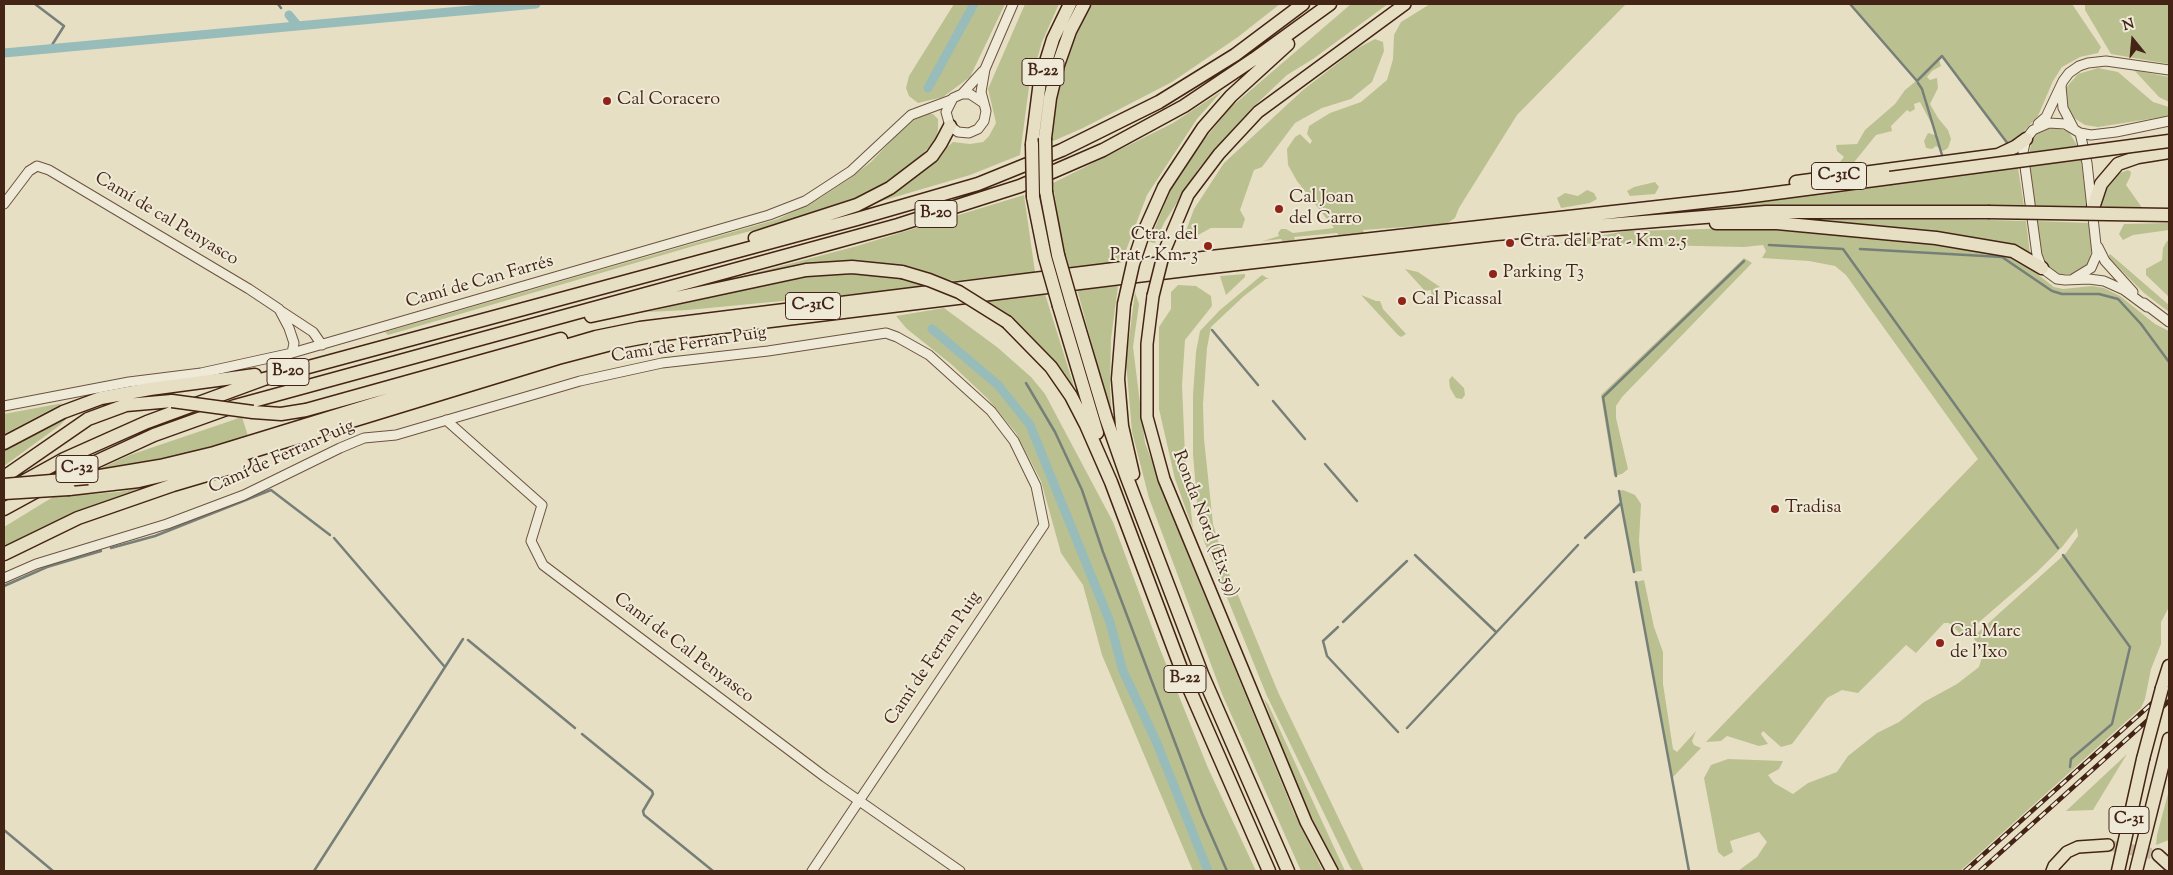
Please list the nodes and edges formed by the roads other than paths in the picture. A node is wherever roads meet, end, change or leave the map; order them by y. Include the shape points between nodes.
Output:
1 (1013, 4) edge
2 (1070, 4) edge
3 (1084, 4) edge
4 (1288, 4) edge
5 (1302, 4) edge
6 (1331, 4) edge
7 (1405, 4) edge
8 (1235, 55) junction
9 (985, 69) junction
10 (2169, 70) edge
11 (2061, 86) junction
12 (962, 94) junction
13 (952, 100) junction
14 (982, 102) junction
15 (930, 107) junction
16 (948, 120) junction
17 (2169, 121) edge
18 (2077, 131) junction
19 (2030, 134) junction
20 (2169, 141) edge
21 (2169, 152) edge
22 (4, 204) edge
23 (1648, 207) junction
24 (2093, 208) junction
25 (2169, 215) edge
26 (1634, 222) junction
27 (2098, 246) junction
28 (1052, 256) junction
29 (2042, 268) junction
30 (668, 270) junction
31 (2073, 279) junction
32 (1065, 305) junction
33 (2147, 307) junction
34 (279, 309) junction
35 (2169, 322) edge
36 (502, 332) junction
37 (641, 333) junction
38 (322, 345) junction
39 (292, 352) junction
40 (311, 365) junction
41 (4, 406) edge
42 (446, 420) junction
43 (147, 422) joint
44 (154, 435) joint
45 (4, 443) edge
46 (4, 477) edge
47 (1111, 482) junction
48 (4, 485) edge
49 (4, 493) edge
50 (4, 509) edge
51 (1143, 516) junction
52 (4, 554) edge
53 (4, 578) edge
54 (2169, 666) edge
55 (2169, 739) edge
56 (858, 800) junction
57 (2108, 845) tunnel mouth
58 (2169, 854) edge
59 (2169, 865) edge
60 (812, 871) edge
61 (960, 871) edge
62 (1268, 871) edge
63 (1288, 871) edge
64 (1332, 871) edge
65 (2052, 871) edge
66 (2118, 871) edge
67 (2136, 871) edge

1 - 9 street
2 - 28 highway, B-22, bridge via 1046,59 1036,104 1032,144 1033,197
3 - 28 highway, B-22, bridge via 1070,31 1050,98 1045,138
4 - 8 highway
5 - 8 highway, B-20
6 - 36 highway, B-20 via 1176,111 1103,150 1020,186 898,226
6 - 51 highway, bridge via 1249,79 1208,122 1176,165 1143,234 1132,264 1119,353 1120,406
7 - 64 main road, Ronda Nord (Eix 59), bridge via 1258,112 1219,154 1188,195 1164,252 1153,296 1147,344 1147,417 1164,479 1306,822
8 - 30 highway, B-20 via 1126,119 1024,166 918,202
9 - 12 street
9 - 14 street
10 - 11 street via 2106,61 2088,63 2069,73
11 - 18 street via 2063,108
11 - 19 street via 2046,117
12 - 13 street
12 - 14 street via 972,94
13 - 15 street, Camí de Can Farrés
13 - 16 street
14 - 16 street via 986,118 972,133 962,133
15 - 16 street via 938,108
15 - 38 street, Camí de Can Farrés via 906,118 852,171 785,210
16 - 30 highway via 938,149 926,162 875,197
17 - 18 street via 2090,135
18 - 19 street via 2057,122 2043,124
18 - 24 street via 2087,164
19 - 23 highway, C-31C via 2015,148 1998,155 1824,178
19 - 29 street via 2023,152
20 - 23 highway, C-31C, bridge
21 - 24 highway via 2138,157 2113,168 2101,184
22 - 34 street, Camí de cal Penyasco via 28,171 41,166
23 - 37 highway, C-31C via 1212,257
24 - 27 street
25 - 26 highway, C-31C, bridge via 1766,212
26 - 29 highway via 1777,223 1936,238 2013,251
26 - 37 highway, C-31C via 1496,234
27 - 31 street via 2091,268
27 - 33 street via 2105,261
28 - 32 highway, B-22, bridge
29 - 31 street via 2057,279
30 - 40 highway, B-20
31 - 33 street via 2104,280
32 - 47 highway, B-22
32 - 51 highway, B-22
33 - 35 street
34 - 38 street via 313,332
34 - 39 street, Camí de cal Penyasco via 294,343
36 - 44 highway, B-20 via 235,406
36 - 47 highway, bridge via 806,270 852,267 902,272 965,295 1007,322 1042,356 1062,381
37 - 46 highway, bridge via 597,332 551,341 306,410 281,414 172,401 126,405 88,419
37 - 48 highway, C-31C, bridge via 596,337 214,453 88,478
37 - 49 highway, C-31C, bridge via 211,464 138,481
37 - 52 highway via 336,436 173,485 78,518
38 - 39 street, Camí de Can Farrés
39 - 41 street, Camí de Can Farrés via 201,373 110,385
40 - 43 highway, B-20 via 231,390
40 - 45 highway via 101,398 64,412
42 - 53 street, Camí de Ferran Puig via 396,435 354,441 244,496 167,524 36,564
42 - 56 street, Camí de Cal Penyasco via 542,505 531,541 543,565
42 - 56 street, Camí de Ferran Puig via 580,380 662,363 886,333 929,355 949,371 991,411 1014,440 1036,486 1044,525
43 - 49 highway, C-32 via 64,459
44 - 50 highway, C-32 via 76,470
47 - 62 highway, B-22 via 1185,679
51 - 63 highway, B-22 via 1214,702
54 - 66 highway, C-31, bridge via 2143,759
55 - 67 highway, C-31
56 - 60 street, Camí de Ferran Puig
56 - 61 street, Camí de Cal Penyasco
57 - 65 main road via 2078,847 2067,852
58 - 59 main road via 2158,856

